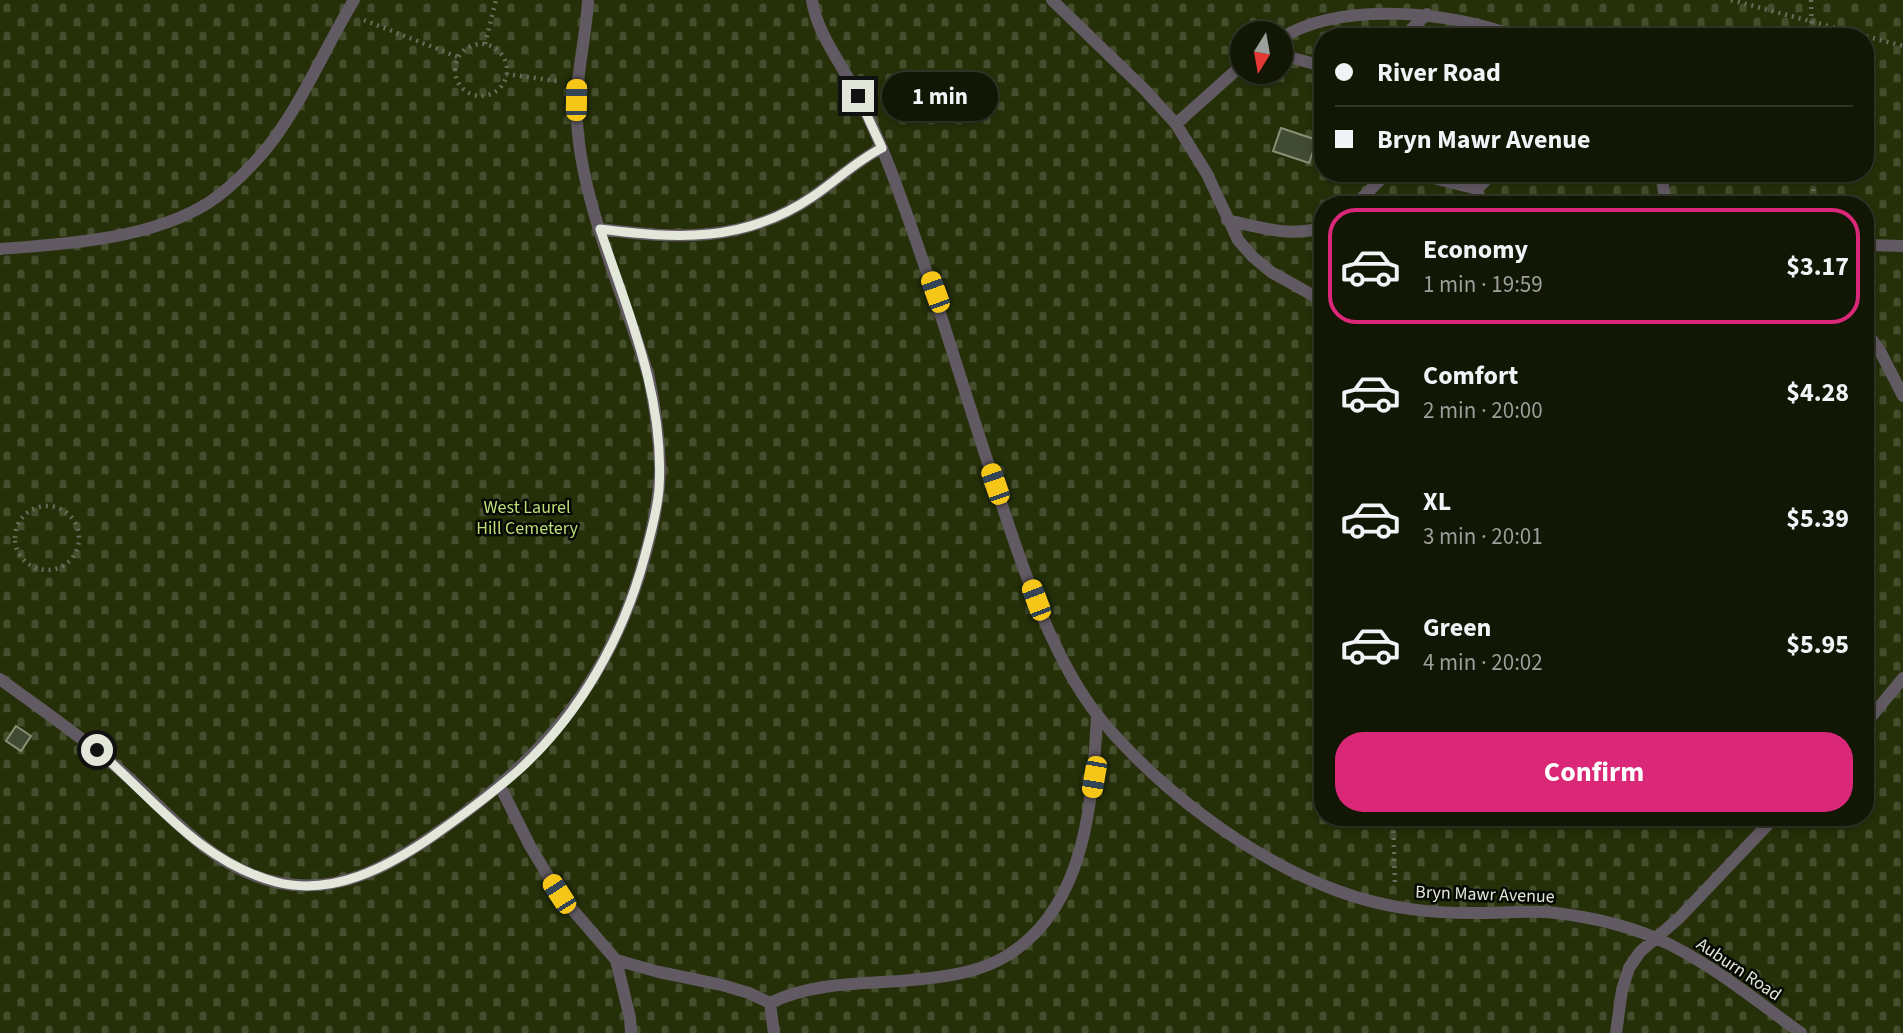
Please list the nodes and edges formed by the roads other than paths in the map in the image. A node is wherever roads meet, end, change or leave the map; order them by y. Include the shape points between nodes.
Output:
1 (354, 0) edge
2 (588, 0) edge
3 (812, 0) edge
4 (1052, 0) edge
5 (1427, 14) junction
6 (1412, 28) edge
7 (1492, 28) edge
8 (1293, 33) edge
9 (1293, 58) edge
10 (1314, 64) edge
11 (1230, 76) edge
12 (1176, 124) junction
13 (882, 148) junction
14 (1378, 182) edge
15 (1449, 182) edge
16 (1484, 182) edge
17 (1477, 189) junction
18 (1364, 196) edge
19 (1479, 196) edge
20 (1227, 220) junction
21 (1314, 227) edge
22 (600, 229) junction
23 (1874, 245) edge
24 (1903, 246) edge
25 (0, 249) edge
26 (1314, 296) edge
27 (1874, 343) edge
28 (1903, 396) edge
29 (1903, 678) edge
30 (0, 679) edge
31 (1874, 713) edge
32 (1097, 714) junction
33 (500, 786) junction
34 (1766, 826) edge
35 (1655, 938) junction
36 (616, 960) junction
37 (770, 1003) junction
38 (631, 1033) edge
39 (774, 1033) edge
40 (1616, 1033) edge
41 (1801, 1033) edge

1 - 25 lane via 268,146 207,203 127,233
2 - 22 lane via 576,83 577,124
3 - 13 lane, Bryn Mawr Avenue via 821,31
4 - 12 lane
5 - 6 lane
5 - 7 lane
5 - 8 lane via 1351,16 1316,22
9 - 10 lane
11 - 12 lane
12 - 20 lane via 1207,174
13 - 22 lane via 782,216 753,227 686,237
13 - 32 lane, Bryn Mawr Avenue via 935,292 1017,549 1058,647
14 - 18 lane
15 - 17 lane
16 - 17 lane
17 - 19 lane
20 - 21 lane via 1290,231
20 - 26 lane via 1253,257
22 - 33 lane via 649,377 660,467 656,505 631,601 598,669 558,726
23 - 24 lane
27 - 28 lane
29 - 31 lane
30 - 33 lane via 97,750 206,849 277,883 329,884 387,865
32 - 35 lane, Bryn Mawr Avenue via 1170,787 1238,840 1335,890 1393,907 1443,913 1553,912
32 - 37 lane via 1094,777 1071,877 1044,924 1026,943 983,967 958,974 813,988
33 - 36 lane via 559,894
34 - 35 lane
35 - 40 lane via 1629,968
35 - 41 lane, Auburn Road via 1697,961
36 - 37 lane via 722,985
36 - 38 lane
37 - 39 lane

